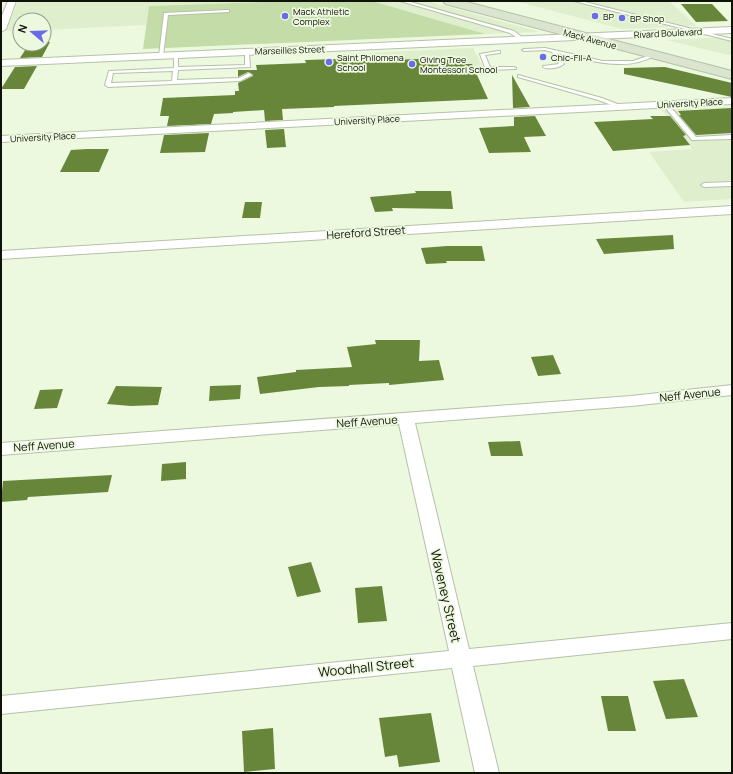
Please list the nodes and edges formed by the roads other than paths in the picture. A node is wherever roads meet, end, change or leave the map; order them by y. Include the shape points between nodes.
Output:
1 (12, 1) edge
2 (402, 1) edge
3 (449, 1) edge
4 (487, 1) edge
5 (576, 1) edge
6 (227, 11) dead end
7 (4, 14) edge
8 (1, 30) edge
9 (732, 30) edge
10 (701, 32) junction
11 (604, 36) joint
12 (621, 36) junction
13 (584, 37) junction
14 (732, 40) edge
15 (524, 45) junction
16 (554, 51) junction
17 (247, 52) junction
18 (498, 52) dead end
19 (176, 55) junction
20 (653, 55) junction
21 (161, 56) junction
22 (1, 63) edge
23 (732, 63) edge
24 (545, 67) dead end
25 (514, 68) dead end
26 (176, 69) junction
27 (249, 70) junction
28 (732, 75) edge
29 (520, 76) dead end
30 (174, 82) junction
31 (732, 101) edge
32 (666, 104) junction
33 (622, 107) junction
34 (732, 137) edge
35 (1, 139) edge
36 (732, 184) edge
37 (704, 185) dead end
38 (732, 210) edge
39 (1, 255) edge
40 (732, 390) edge
41 (406, 418) junction
42 (1, 449) edge
43 (732, 630) edge
44 (460, 658) junction
45 (1, 705) edge
46 (487, 773) edge

1 - 7 street
2 - 15 lane via 512,32
3 - 13 main road, Mack Avenue
4 - 12 main road, Mack Avenue
5 - 10 lane
6 - 21 lane via 166,14
7 - 8 street
9 - 10 street, Rivard Boulevard
10 - 12 street, Rivard Boulevard
10 - 14 lane
11 - 12 street, Rivard Boulevard
11 - 13 street, Marseilles Street
12 - 23 main road, Mack Avenue
13 - 15 street, Marseilles Street
13 - 20 main road, Mack Avenue
15 - 16 lane
15 - 17 street, Marseilles Street
16 - 20 lane via 603,62 633,62
16 - 24 lane via 562,64
17 - 19 street, Marseilles Street
17 - 27 lane
18 - 25 lane via 482,54 488,68
19 - 21 street, Marseilles Street
19 - 26 lane
20 - 28 main road, Mack Avenue
21 - 22 street, Marseilles Street
26 - 27 lane
26 - 30 lane
26 - 30 lane via 111,72 108,85
27 - 30 lane via 240,79
29 - 33 lane
31 - 32 street, University Place
32 - 33 street, University Place
32 - 34 lane via 694,139
33 - 35 street, University Place
36 - 37 lane
38 - 39 street, Hereford Street
40 - 41 street, Neff Avenue
41 - 42 street, Neff Avenue
41 - 44 street, Waveney Street
43 - 44 street, Woodhall Street
44 - 45 street, Woodhall Street
44 - 46 street, Waveney Street

